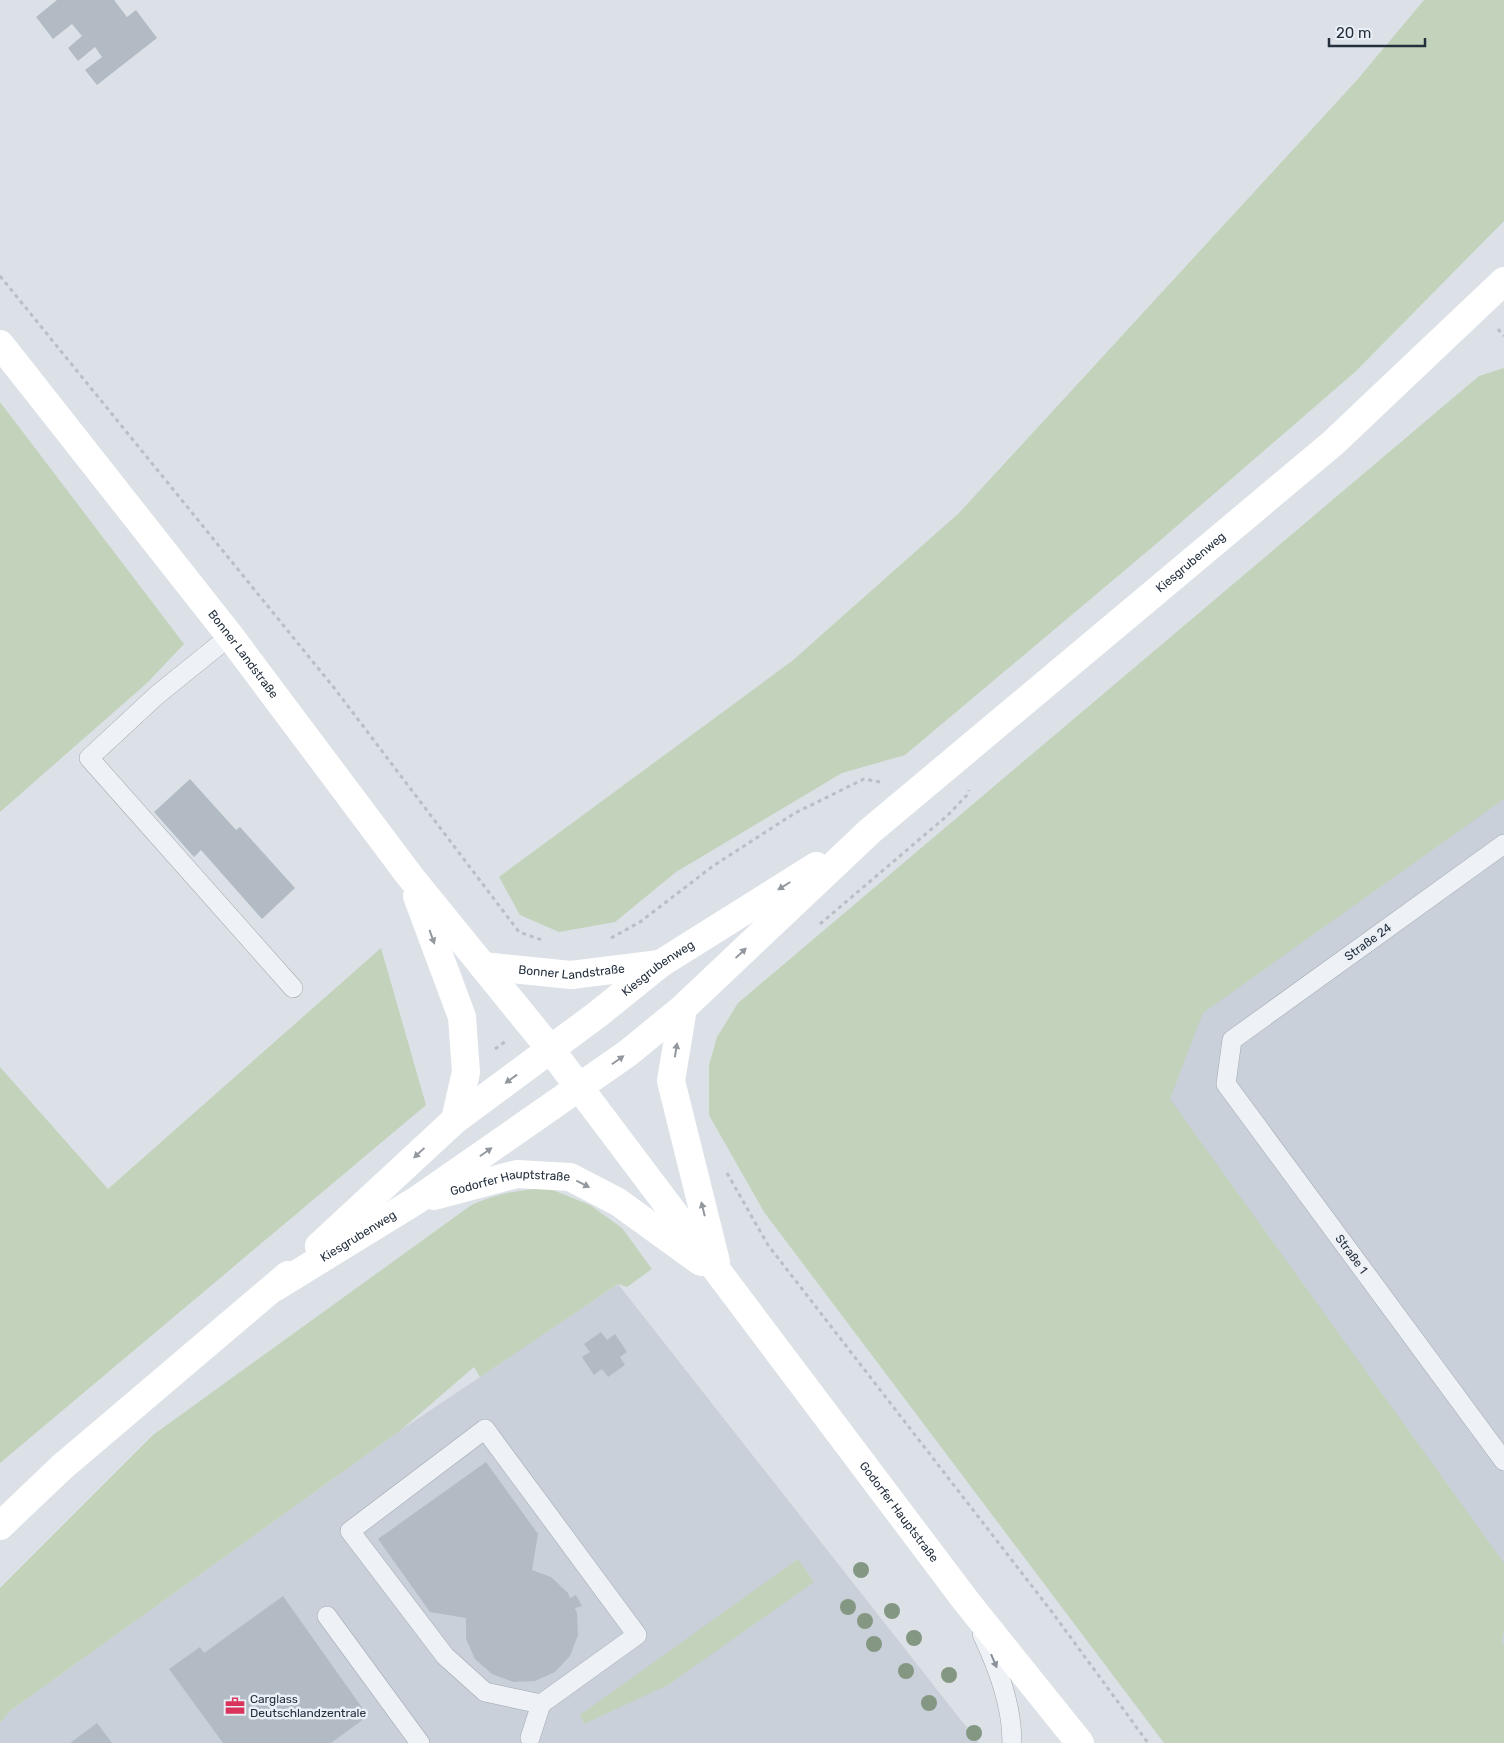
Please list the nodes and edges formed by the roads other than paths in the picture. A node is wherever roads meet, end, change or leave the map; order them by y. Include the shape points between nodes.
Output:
1 (1504, 281) edge
2 (0, 344) edge
3 (230, 636) junction
4 (870, 832) junction
5 (1504, 844) edge
6 (409, 875) junction
7 (660, 964) junction
8 (483, 966) junction
9 (293, 988) dead end
10 (683, 1008) junction
11 (1232, 1040) joint
12 (551, 1050) junction
13 (578, 1088) junction
14 (455, 1120) junction
15 (417, 1200) junction
16 (720, 1275) junction
17 (274, 1288) junction
18 (1504, 1461) edge
19 (0, 1526) edge
20 (966, 1601) junction
21 (327, 1616) dead end
22 (541, 1704) junction
23 (411, 1740) edge
24 (528, 1741) edge
25 (1012, 1743) edge
26 (1080, 1743) edge

1 - 4 main road, Kiesgrubenweg via 1333,443
2 - 3 main road, Bonner Landstraße
3 - 6 main road, Bonner Landstraße
3 - 9 lane via 88,758
4 -> 7 main road, Kiesgrubenweg
10 -> 4 main road, Kiesgrubenweg
5 - 11 lane, Straße 24
6 - 8 main road, Bonner Landstraße
6 -> 14 main road via 462,1018 466,1072
7 - 8 main road, Bonner Landstraße via 571,975
7 - 12 main road, Kiesgrubenweg
8 - 12 main road, Bonner Landstraße
13 -> 10 main road, Kiesgrubenweg
16 -> 10 main road via 671,1081
11 - 18 lane, Straße 1 via 1226,1084
12 - 13 main road, Godorfer Hauptstraße
12 -> 14 main road, Kiesgrubenweg
15 -> 13 main road, Kiesgrubenweg
13 - 16 main road, Godorfer Hauptstraße
14 -> 17 main road, Kiesgrubenweg
15 -> 16 main road, Godorfer Hauptstraße via 518,1174 570,1177 618,1202
15 - 17 main road, Kiesgrubenweg
16 - 20 main road, Godorfer Hauptstraße
17 - 19 main road, Kiesgrubenweg via 62,1467
20 -> 25 lane via 997,1666 1012,1723
20 - 26 main road, Godorfer Hauptstraße
21 - 23 lane
22 - 22 lane via 637,1635 485,1429 350,1531 445,1656 485,1692
22 - 24 lane

